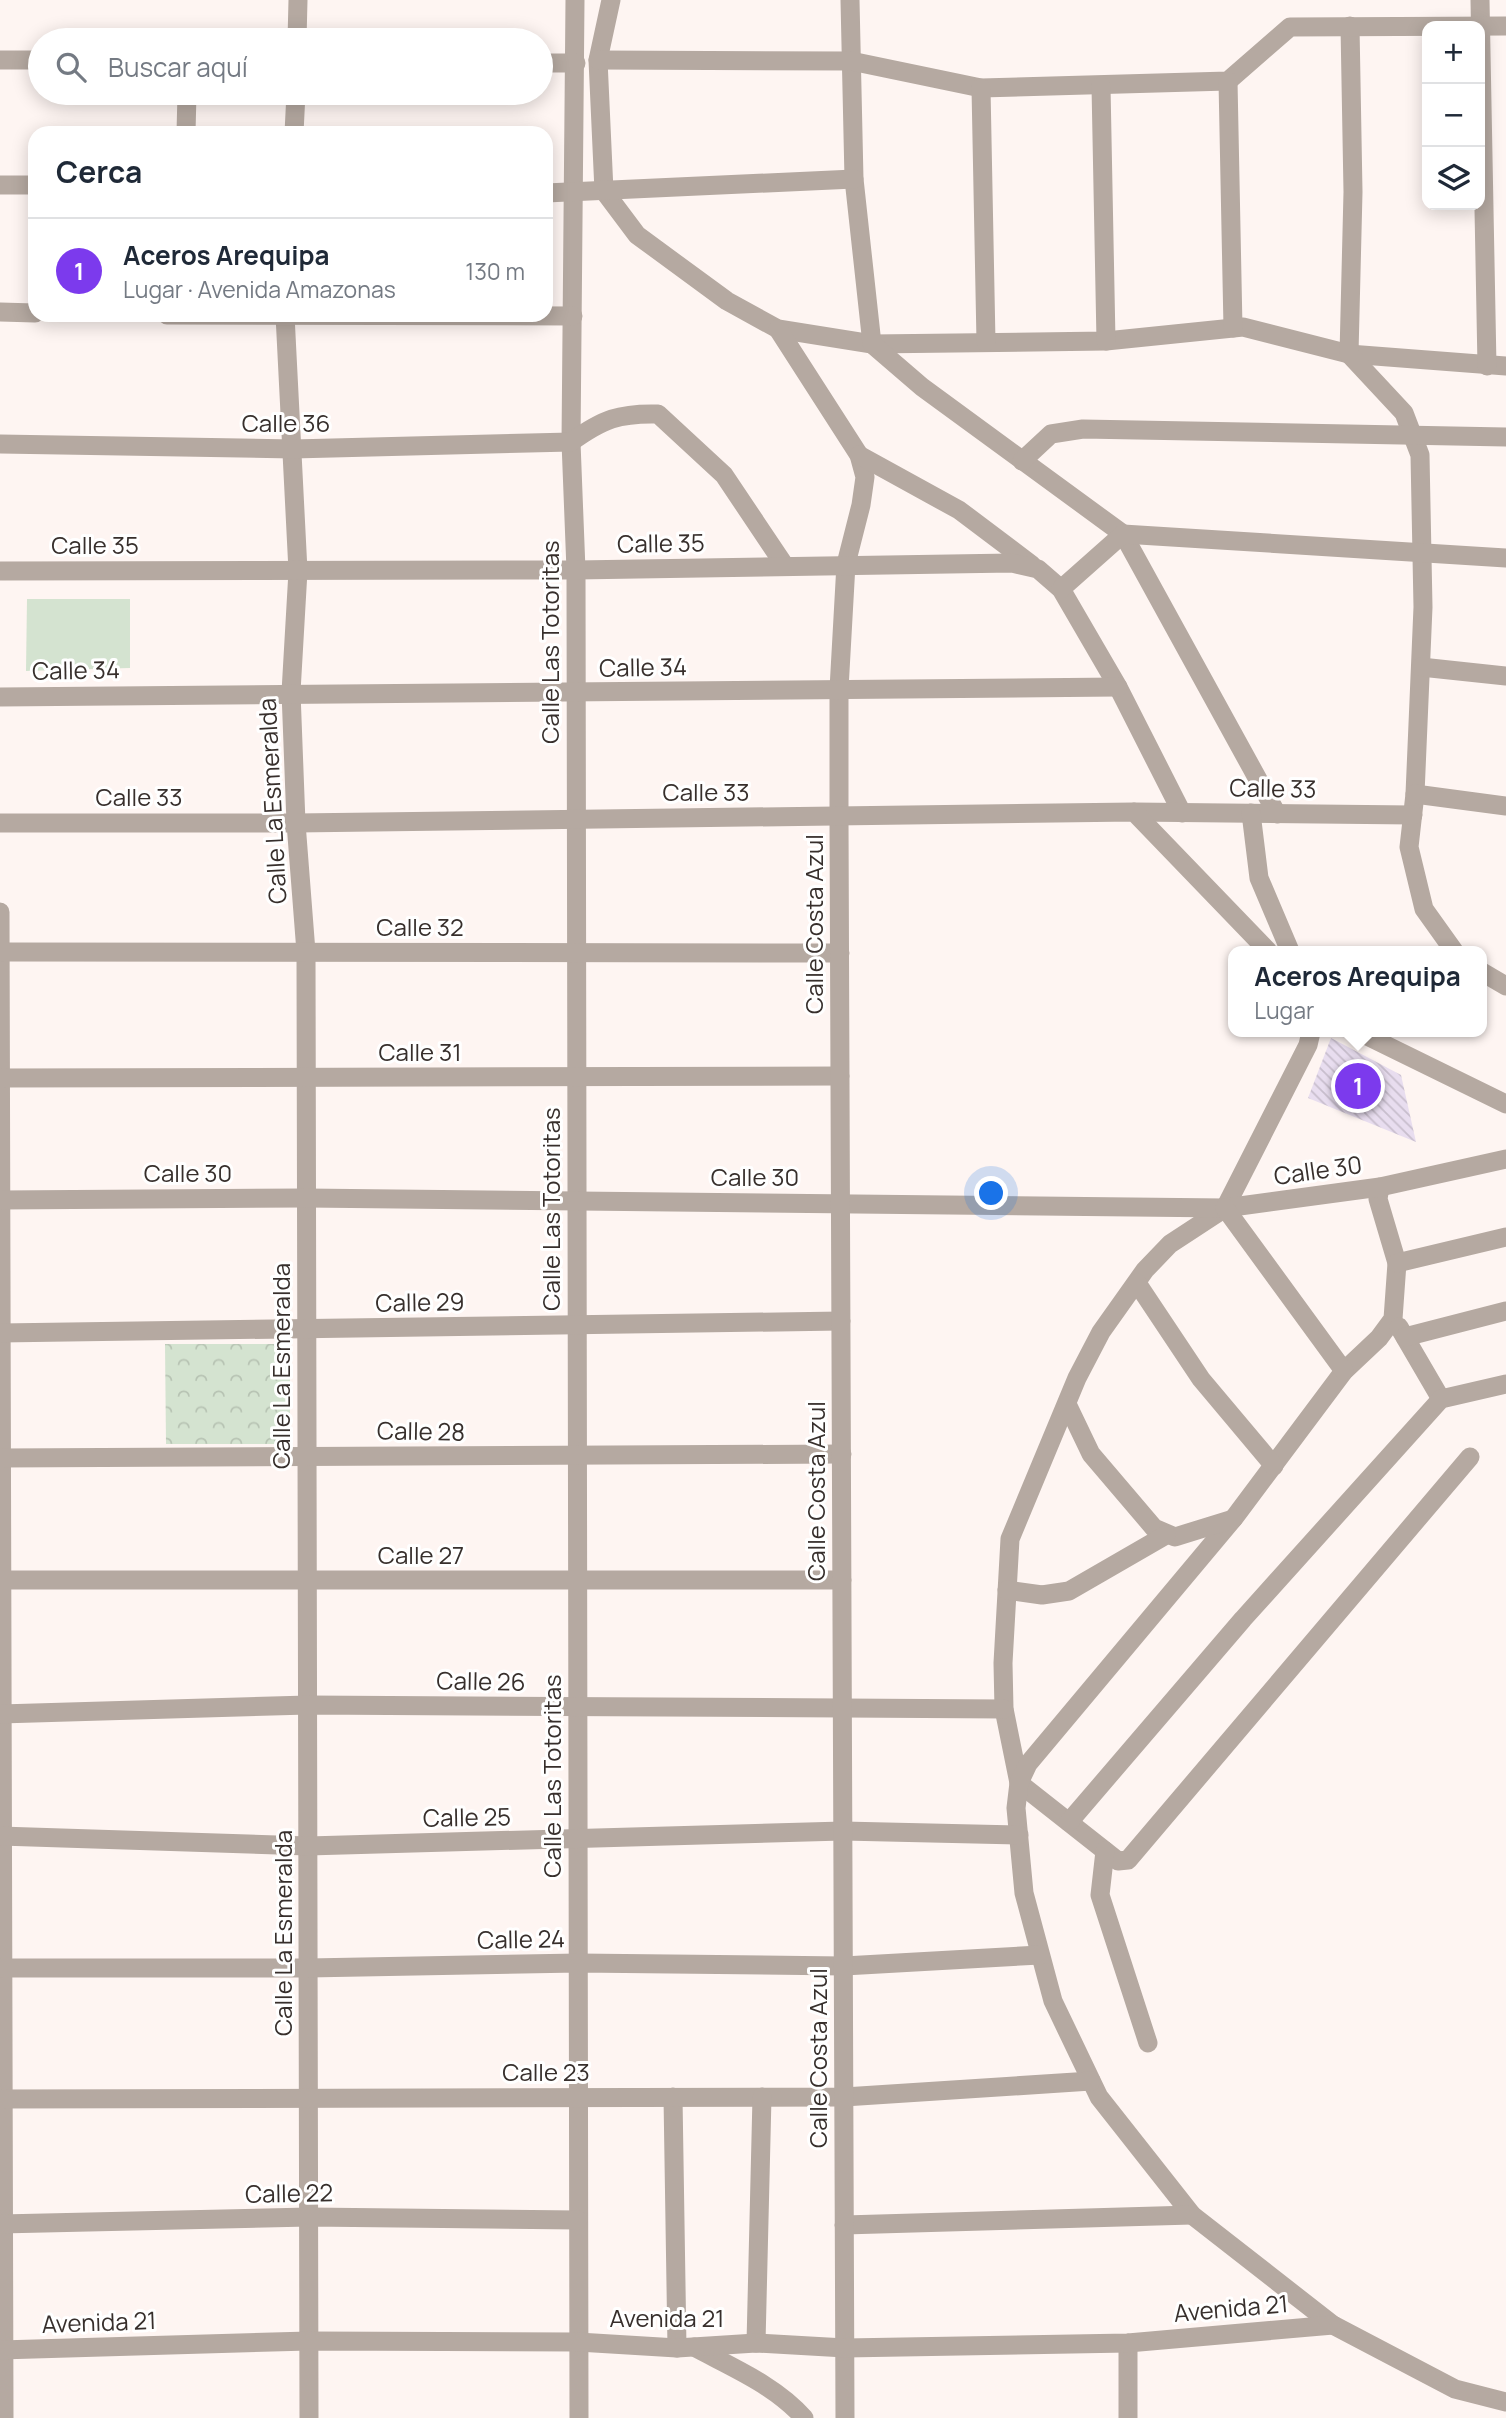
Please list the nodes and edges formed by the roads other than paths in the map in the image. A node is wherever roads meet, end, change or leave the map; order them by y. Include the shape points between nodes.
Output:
1 (298, 0) edge
2 (575, 0) edge
3 (611, 0) edge
4 (850, 0) edge
5 (1480, 0) edge
6 (1482, 21) edge
7 (1350, 26) junction
8 (1422, 26) edge
9 (1485, 26) edge
10 (1506, 26) edge
11 (297, 28) edge
12 (0, 60) edge
13 (28, 60) edge
14 (598, 60) junction
15 (851, 61) junction
16 (553, 63) edge
17 (576, 63) junction
18 (1228, 81) junction
19 (1484, 84) edge
20 (1101, 86) junction
21 (981, 88) junction
22 (187, 105) edge
23 (296, 105) edge
24 (186, 126) edge
25 (295, 126) edge
26 (854, 179) junction
27 (0, 185) edge
28 (28, 185) edge
29 (604, 191) junction
30 (553, 193) edge
31 (575, 194) junction
32 (0, 312) edge
33 (28, 313) edge
34 (553, 316) edge
35 (573, 316) junction
36 (285, 322) edge
37 (1233, 328) junction
38 (778, 329) junction
39 (1106, 341) junction
40 (986, 342) junction
41 (872, 344) junction
42 (1349, 354) junction
43 (1496, 366) edge
44 (1414, 438) junction
45 (1506, 438) edge
46 (571, 442) junction
47 (0, 444) edge
48 (293, 449) junction
49 (859, 455) junction
50 (1022, 461) junction
51 (1123, 534) junction
52 (1422, 553) junction
53 (1506, 558) edge
54 (846, 564) junction
55 (785, 566) junction
56 (1038, 569) junction
57 (576, 570) junction
58 (0, 571) edge
59 (298, 571) junction
60 (1061, 589) junction
61 (1421, 667) junction
62 (1506, 676) edge
63 (1118, 687) junction
64 (839, 689) junction
65 (291, 692) junction
66 (576, 694) junction
67 (0, 697) edge
68 (1415, 794) junction
69 (1506, 806) edge
70 (1134, 812) junction
71 (1182, 813) junction
72 (1251, 813) junction
73 (1277, 814) junction
74 (1413, 815) junction
75 (839, 817) junction
76 (576, 818) junction
77 (0, 823) edge
78 (296, 823) junction
79 (0, 912) edge
80 (1263, 946) edge
81 (1288, 946) edge
82 (1450, 946) edge
83 (0, 952) edge
84 (306, 952) junction
85 (577, 953) junction
86 (840, 953) junction
87 (1487, 975) edge
88 (1506, 986) edge
89 (1310, 1037) edge
90 (1369, 1037) edge
91 (840, 1076) junction
92 (306, 1077) junction
93 (577, 1077) junction
94 (1, 1078) edge
95 (1506, 1104) edge
96 (1506, 1159) edge
97 (1380, 1187) junction
98 (306, 1198) junction
99 (1, 1200) edge
100 (577, 1201) junction
101 (841, 1203) junction
102 (1225, 1208) junction
103 (1506, 1237) edge
104 (1397, 1263) junction
105 (1137, 1283) junction
106 (1506, 1311) edge
107 (1393, 1319) junction
108 (841, 1321) junction
109 (577, 1325) junction
110 (307, 1329) junction
111 (1, 1333) edge
112 (1405, 1337) junction
113 (1344, 1371) junction
114 (1506, 1384) edge
115 (1441, 1399) junction
116 (1068, 1406) junction
117 (842, 1454) junction
118 (307, 1455) junction
119 (1470, 1457) dead end
120 (1, 1458) edge
121 (578, 1458) junction
122 (1274, 1465) junction
123 (1234, 1518) junction
124 (1166, 1535) junction
125 (1, 1580) edge
126 (307, 1580) junction
127 (577, 1580) junction
128 (842, 1580) junction
129 (1007, 1590) junction
130 (308, 1705) junction
131 (578, 1708) junction
132 (843, 1708) junction
133 (1004, 1709) junction
134 (1, 1714) edge
135 (1019, 1783) junction
136 (1069, 1822) junction
137 (843, 1831) junction
138 (1018, 1835) junction
139 (1, 1836) edge
140 (578, 1840) junction
141 (308, 1846) junction
142 (1105, 1851) junction
143 (1040, 1955) junction
144 (578, 1964) junction
145 (844, 1966) junction
146 (3, 1968) junction
147 (308, 1968) junction
148 (1148, 2043) dead end
149 (1091, 2081) junction
150 (673, 2097) junction
151 (762, 2097) junction
152 (844, 2097) junction
153 (309, 2098) junction
154 (578, 2098) junction
155 (2, 2099) edge
156 (1192, 2215) junction
157 (309, 2217) junction
158 (578, 2220) junction
159 (2, 2224) edge
160 (844, 2225) junction
161 (1333, 2325) junction
162 (309, 2341) junction
163 (578, 2342) junction
164 (756, 2343) junction
165 (1128, 2343) junction
166 (685, 2347) junction
167 (845, 2348) junction
168 (2, 2350) edge
169 (1498, 2406) edge
170 (4, 2418) edge
171 (309, 2418) edge
172 (579, 2418) edge
173 (804, 2418) edge
174 (845, 2418) edge
175 (1128, 2418) edge

1 - 11 street
2 - 17 street, Calle Las Totoritas
3 - 14 street
4 - 15 street
5 - 6 street
7 - 8 street
7 - 18 street via 1290,27
7 - 42 street via 1353,192
9 - 10 street
12 - 13 street
14 - 15 street
14 - 29 street
15 - 21 street
15 - 26 street
16 - 17 street
17 - 31 street, Calle Las Totoritas
18 - 20 street
18 - 37 street
19 - 43 street
20 - 21 street
20 - 39 street
21 - 40 street
22 - 24 street
23 - 25 street
26 - 29 street
26 - 41 street
27 - 28 street
29 - 31 street
29 - 38 street via 637,235 727,301
30 - 31 street
31 - 35 street, Calle Las Totoritas
32 - 33 street
34 - 35 street
35 - 46 street, Calle Las Totoritas
36 - 48 street, Calle La Esmeralda
37 - 39 street
37 - 42 street
38 - 41 street
38 - 49 street
39 - 40 street
40 - 41 street
41 - 50 street
42 - 43 street
42 - 44 street via 1404,413
44 - 45 street
44 - 50 street via 1083,429 1051,434
44 - 52 street via 1420,455
46 - 48 street, Calle 36
46 - 55 street via 626,413 658,414 724,475
46 - 57 street, Calle Las Totoritas
47 - 48 street, Calle 36
48 - 59 street, Calle La Esmeralda
49 - 54 street, Calle Costa Azul via 865,477 862,505
49 - 56 street via 958,510
50 - 51 street
51 - 52 street
51 - 60 street
51 - 73 street
52 - 53 street
52 - 61 street
54 - 55 street, Calle 35
54 - 56 street, Calle 35 via 1012,563
54 - 64 street, Calle Costa Azul
55 - 57 street, Calle 35
56 - 60 street
57 - 59 street, Calle 35
57 - 66 street, Calle Las Totoritas
58 - 59 street, Calle 35
59 - 65 street, Calle La Esmeralda
60 - 63 street
61 - 62 street
61 - 68 street
63 - 64 street, Calle 34
63 - 71 street
64 - 66 street, Calle 34
64 - 75 street, Calle Costa Azul
65 - 66 street, Calle 34
65 - 67 street, Calle 34
65 - 78 street, Calle La Esmeralda
66 - 76 street, Calle Las Totoritas
68 - 69 street
68 - 74 street
70 - 71 street, Calle 33
70 - 75 street, Calle 33
70 - 80 street
71 - 72 street, Calle 33
72 - 73 street, Calle 33
72 - 81 street via 1259,878
73 - 74 street, Calle 33
74 - 82 street via 1409,847 1424,909
75 - 76 street, Calle 33
75 - 86 street, Calle Costa Azul
76 - 78 street, Calle 33
76 - 85 street, Calle Las Totoritas
77 - 78 street, Calle 33
78 - 84 street, Calle La Esmeralda
79 - 83 street
83 - 84 street, Calle 32
83 - 94 street
84 - 85 street, Calle 32
84 - 92 street, Calle La Esmeralda
85 - 86 street, Calle 32
85 - 93 street, Calle Las Totoritas
86 - 91 street, Calle Costa Azul
87 - 88 street
89 - 102 street
90 - 95 street
91 - 93 street, Calle 31
91 - 101 street, Calle Costa Azul
92 - 93 street, Calle 31
92 - 94 street, Calle 31
92 - 98 street, Calle La Esmeralda
93 - 100 street, Calle Las Totoritas
94 - 99 street
96 - 97 street, Calle 30
97 - 102 street, Calle 30
97 - 104 street via 1378,1199
98 - 99 street, Calle 30
98 - 100 street, Calle 30
98 - 110 street, Calle La Esmeralda
99 - 111 street
100 - 101 street, Calle 30
100 - 109 street, Calle Las Totoritas
101 - 102 street, Calle 30
101 - 108 street, Calle Costa Azul
102 - 105 street via 1170,1244
102 - 113 street
103 - 104 street
104 - 107 street
105 - 116 street via 1101,1332
105 - 122 street via 1201,1379
106 - 112 street
107 - 112 street
107 - 113 street
108 - 109 street, Calle 29
108 - 117 street, Calle Costa Azul
109 - 110 street, Calle 29
109 - 121 street, Calle Las Totoritas
110 - 111 street, Calle 29
110 - 118 street, Calle La Esmeralda
111 - 120 street
112 - 115 street
113 - 122 street
114 - 115 street
115 - 136 street
116 - 124 street via 1091,1454 1145,1518
116 - 129 street via 1010,1539
117 - 121 street, Calle 28
117 - 128 street, Calle Costa Azul
118 - 120 street, Calle 28
118 - 121 street, Calle 28
118 - 126 street, Calle La Esmeralda
119 - 142 street via 1128,1860 1118,1861
120 - 125 street
121 - 127 street, Calle Las Totoritas
122 - 123 street
123 - 124 street via 1185,1535
123 - 135 street via 1028,1764
124 - 129 street via 1069,1591 1042,1595
125 - 126 street, Calle 27
125 - 134 street
126 - 127 street, Calle 27
126 - 130 street, Calle La Esmeralda
127 - 128 street, Calle 27
127 - 131 street, Calle Las Totoritas
128 - 132 street, Calle Costa Azul
129 - 133 street
130 - 131 street, Calle 26
130 - 134 street, Calle 26
130 - 141 street, Calle La Esmeralda
131 - 132 street, Calle 26
131 - 140 street, Calle Las Totoritas
132 - 133 street, Calle 26
132 - 137 street, Calle Costa Azul
133 - 135 street
134 - 139 street
135 - 136 street
135 - 138 street
136 - 142 street
137 - 138 street, Calle 25
137 - 140 street, Calle 25
137 - 145 street, Calle Costa Azul
138 - 143 street via 1024,1893
139 - 141 street, Calle 25
139 - 146 street
140 - 141 street, Calle 25
140 - 144 street, Calle Las Totoritas
141 - 147 street, Calle La Esmeralda
142 - 148 street via 1100,1895
143 - 145 street, Calle 24
143 - 149 street via 1053,2001
144 - 145 street, Calle 24
144 - 147 street, Calle 24
144 - 154 street, Calle Las Totoritas
145 - 152 street, Calle Costa Azul
146 - 147 street, Calle 24
146 - 155 street
147 - 153 street, Calle La Esmeralda
149 - 152 street, Calle 23
149 - 156 street
150 - 151 street, Calle 23
150 - 154 street, Calle 23
150 - 166 street
151 - 152 street, Calle 23
151 - 164 street
152 - 160 street, Calle Costa Azul
153 - 154 street, Calle 23
153 - 155 street, Calle 23
153 - 157 street, Calle La Esmeralda
154 - 158 street, Calle Las Totoritas
155 - 159 street
156 - 160 street
156 - 161 street
157 - 158 street, Calle 22
157 - 159 street, Calle 22
157 - 162 street, Calle La Esmeralda
158 - 163 street, Calle Las Totoritas
159 - 168 street
160 - 167 street, Calle Costa Azul
161 - 165 street, Avenida 21
161 - 169 street via 1455,2389
162 - 163 street, Avenida 21
162 - 168 street, Avenida 21
162 - 171 street, Calle La Esmeralda
163 - 166 street, Avenida 21
163 - 172 street, Calle Las Totoritas
164 - 166 street, Avenida 21
164 - 167 street, Avenida 21
165 - 167 street, Avenida 21
165 - 175 street
166 - 173 street via 763,2385
167 - 174 street, Calle Costa Azul
168 - 170 street

